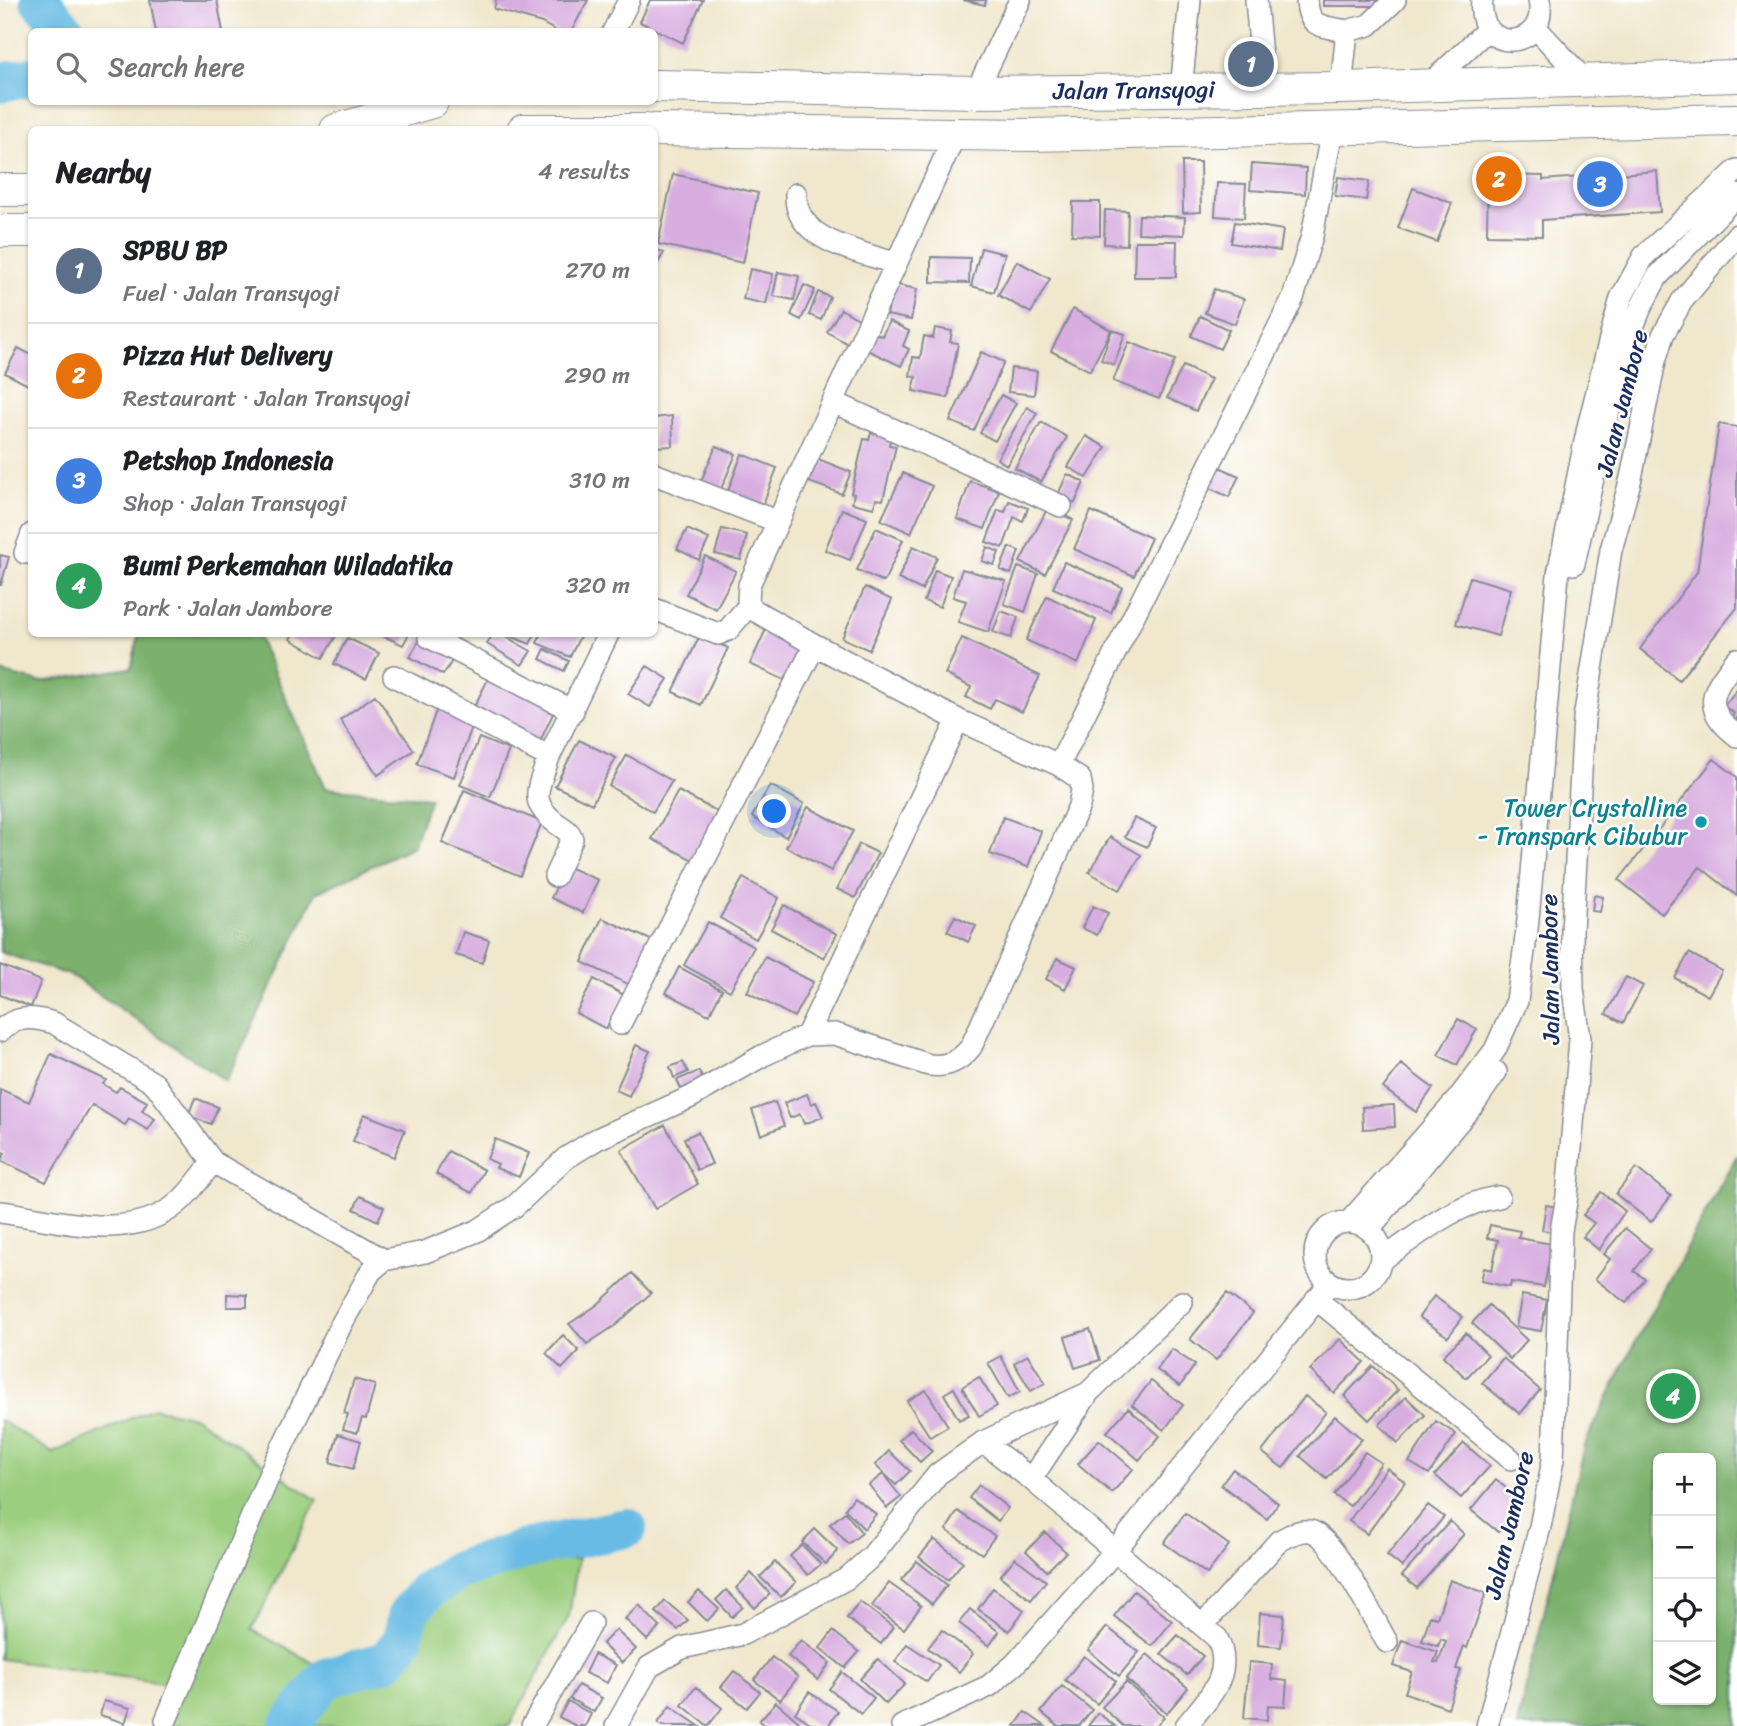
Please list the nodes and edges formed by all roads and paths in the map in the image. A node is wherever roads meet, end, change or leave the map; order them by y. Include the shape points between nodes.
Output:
1 (629, 0) edge
2 (1020, 0) edge
3 (1190, 0) edge
4 (1256, 0) edge
5 (1307, 0) edge
6 (1395, 0) edge
7 (1482, 0) edge
8 (1539, 0) edge
9 (1536, 27) junction
10 (615, 28) edge
11 (1487, 30) junction
12 (1347, 31) junction
13 (1737, 76) edge
14 (1585, 80) junction
15 (1429, 85) junction
16 (658, 86) edge
17 (1341, 88) junction
18 (1264, 89) junction
19 (1181, 90) junction
20 (976, 92) junction
21 (422, 105) edge
22 (1737, 120) edge
23 (350, 126) edge
24 (658, 130) edge
25 (1332, 131) junction
26 (955, 135) junction
27 (1737, 170) edge
28 (0, 190) edge
29 (28, 190) edge
30 (796, 194) dead end
31 (1737, 195) edge
32 (0, 231) edge
33 (28, 231) edge
34 (1737, 235) edge
35 (1644, 256) junction
36 (894, 263) junction
37 (1657, 277) junction
38 (1621, 298) junction
39 (1641, 307) junction
40 (832, 402) junction
41 (658, 476) edge
42 (1061, 506) dead end
43 (776, 522) junction
44 (749, 605) junction
45 (658, 611) edge
46 (429, 637) dead end
47 (607, 637) edge
48 (815, 645) junction
49 (1737, 659) edge
50 (394, 676) dead end
51 (573, 710) junction
52 (958, 720) junction
53 (1737, 736) edge
54 (549, 757) junction
55 (1059, 765) junction
56 (555, 876) dead end
57 (620, 1024) dead end
58 (0, 1031) edge
59 (807, 1035) junction
60 (213, 1162) junction
61 (1499, 1198) dead end
62 (0, 1212) edge
63 (1349, 1222) junction
64 (1369, 1230) junction
65 (384, 1260) junction
66 (1381, 1260) junction
67 (1323, 1291) junction
68 (1182, 1302) dead end
69 (1088, 1393) junction
70 (983, 1442) junction
71 (1511, 1459) dead end
72 (1031, 1479) junction
73 (1115, 1551) junction
74 (592, 1623) dead end
75 (1203, 1625) junction
76 (1387, 1642) dead end
77 (166, 1720) dead end
78 (532, 1726) edge
79 (616, 1726) edge
80 (902, 1726) edge
81 (1186, 1726) edge
82 (1487, 1726) edge

1 - 10 street
2 - 20 street
3 - 19 street
4 - 18 street
5 - 12 street via 1308,15 1317,25
6 - 12 street via 1369,25
7 - 11 street via 1481,16
8 - 9 street
9 - 11 street via 1522,39 1503,40
9 - 14 street
11 - 15 street
12 - 17 street
13 - 14 highway, Jalan Transyogi
14 - 15 highway, Jalan Transyogi
15 - 17 highway, Jalan Transyogi
16 - 20 highway, Jalan Transyogi
17 - 18 highway, Jalan Transyogi
18 - 19 highway, Jalan Transyogi
19 - 20 highway, Jalan Transyogi
21 - 23 highway
22 - 25 highway, Jalan Transyogi
24 - 26 highway, Jalan Transyogi
25 - 26 highway, Jalan Transyogi
25 - 55 street via 1312,236 1293,298
26 - 36 street
27 - 35 street
28 - 29 highway
30 - 36 street via 795,206 815,232
31 - 37 street
32 - 33 highway
34 - 82 street, Jalan Jambore via 1682,301 1664,335 1611,550 1584,719 1572,930 1580,1039 1561,1231 1553,1460 1541,1527
35 - 37 street
35 - 38 street
36 - 40 street
37 - 39 street
38 - 39 street
38 - 63 street via 1558,574 1517,1001 1496,1050
39 - 64 street via 1604,429 1571,581 1541,934 1529,1005 1518,1036 1476,1101
40 - 42 street
40 - 43 street
41 - 43 street
43 - 44 street via 749,585
44 - 45 street via 728,630 718,634
44 - 48 street via 763,618
46 - 51 street
47 - 51 street
48 - 52 street
48 - 57 street
49 - 53 street via 1716,687 1712,704 1715,715
50 - 54 street
51 - 54 street
52 - 55 street
52 - 59 street
54 - 56 street via 537,792 538,804 572,839
55 - 59 street via 1082,784 1079,806 963,1057 942,1066 929,1065 835,1034
58 - 60 street via 19,1018 54,1023 156,1084
59 - 65 street via 691,1097 597,1139 566,1158 515,1206 477,1231 425,1252
60 - 62 street via 177,1204 122,1227
60 - 65 street
61 - 66 street via 1462,1207
63 - 64 street
63 - 67 street via 1328,1228 1315,1245
64 - 66 street via 1379,1243
65 - 77 street via 361,1286 273,1466
66 - 67 street via 1375,1275 1362,1286
67 - 71 street
67 - 73 street
68 - 69 street
69 - 70 street
69 - 72 street
70 - 72 street
70 - 79 street via 938,1474 871,1557 846,1579 743,1634 682,1648 649,1667
72 - 73 street
73 - 75 street
73 - 80 street via 1015,1664 989,1686
74 - 78 street
75 - 76 street via 1279,1541 1310,1531 1328,1542
75 - 81 street via 1217,1638 1224,1670 1220,1683

